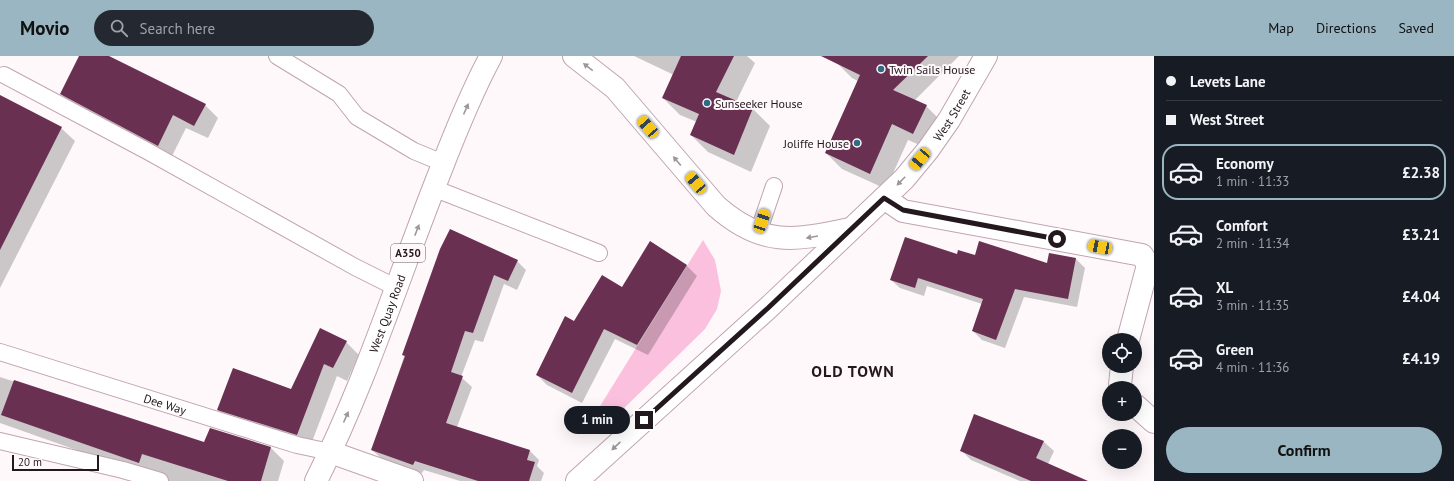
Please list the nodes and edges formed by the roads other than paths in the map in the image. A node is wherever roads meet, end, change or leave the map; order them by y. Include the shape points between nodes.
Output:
1 (277, 56) edge
2 (491, 56) edge
3 (574, 56) edge
4 (986, 56) edge
5 (4, 75) dead end
6 (443, 163) junction
7 (774, 186) dead end
8 (433, 188) junction
9 (884, 198) junction
10 (850, 229) junction
11 (758, 233) junction
12 (600, 253) dead end
13 (395, 287) junction
14 (1130, 333) edge
15 (0, 352) edge
16 (1142, 411) edge
17 (1154, 422) edge
18 (0, 441) edge
19 (330, 452) junction
20 (160, 481) edge
21 (316, 481) edge
22 (412, 481) edge
23 (577, 481) edge

1 - 6 lane via 339,94 357,117 414,151
6 -> 2 main road, West Quay Road / A350
11 -> 3 main road via 732,221 716,206 615,88
4 -> 9 main road, West Street via 949,120 928,150
5 - 13 lane
6 - 8 main road, West Quay Road / A350
7 - 11 lane
8 - 12 lane
13 -> 8 main road, West Quay Road / A350
9 - 10 main road, West Street
9 - 14 main road via 903,210 1142,256 1148,265
10 -> 11 main road via 806,238 776,238
10 -> 23 main road, West Street via 768,308
19 -> 13 main road, West Quay Road / A350 via 352,402
15 - 19 lane, Dee Way via 297,446
16 - 17 main road
18 - 20 lane
19 - 21 main road, West Quay Road / A350
19 - 22 main road

